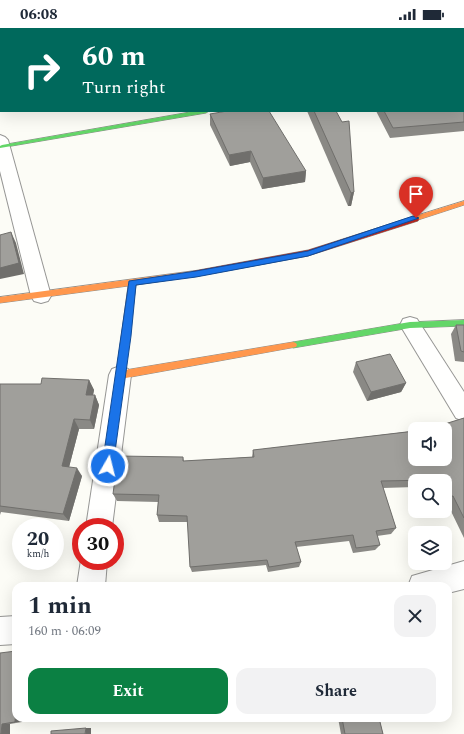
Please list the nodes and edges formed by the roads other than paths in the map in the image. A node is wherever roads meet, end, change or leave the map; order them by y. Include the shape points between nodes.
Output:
1 (200, 112) edge
2 (1, 144) edge
3 (464, 202) edge
4 (132, 283) junction
5 (41, 296) junction
6 (0, 300) edge
7 (464, 323) edge
8 (410, 325) junction
9 (120, 375) junction
10 (464, 411) edge
11 (100, 518) edge
12 (93, 570) edge
13 (464, 575) edge
14 (91, 582) edge
15 (437, 582) edge
16 (12, 630) edge
17 (0, 631) edge

1 - 2 street
2 - 5 street
3 - 4 street via 308,253
4 - 5 street
4 - 9 street
5 - 6 street
7 - 8 street
8 - 9 street
8 - 10 street
9 - 11 street
12 - 14 street
13 - 15 street
16 - 17 street

